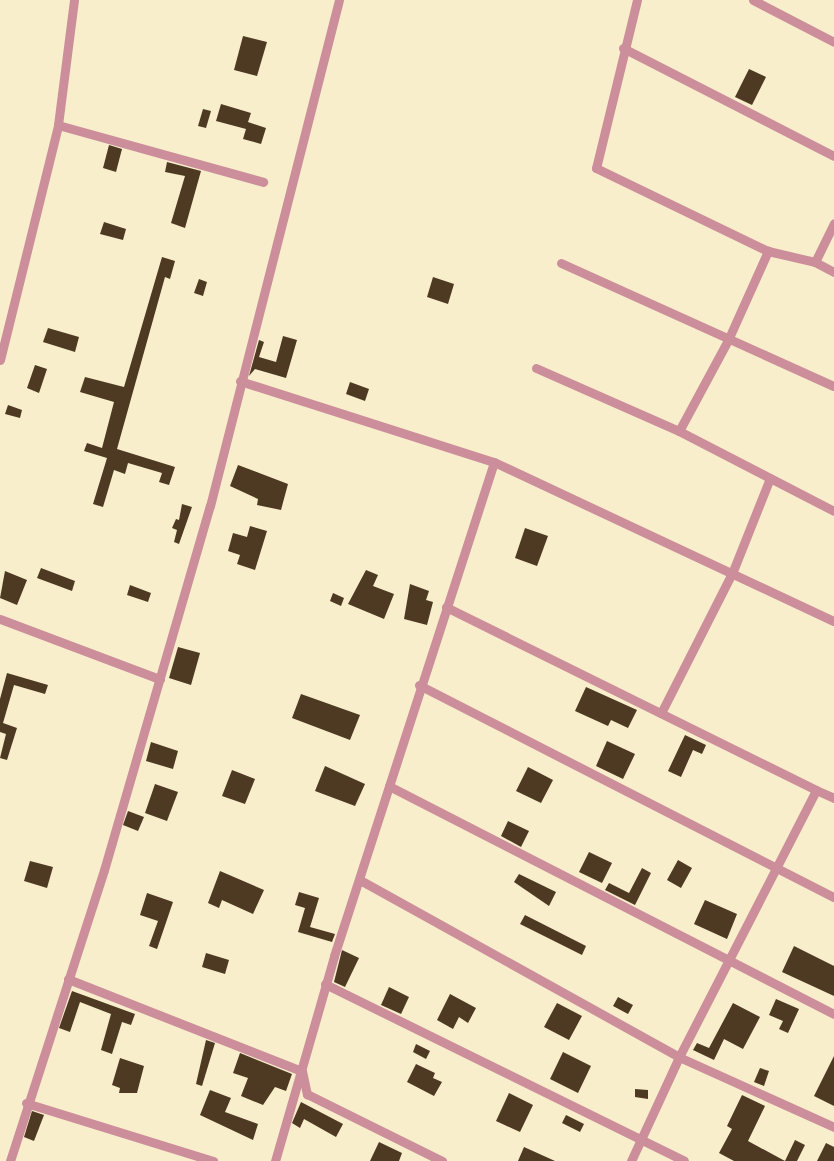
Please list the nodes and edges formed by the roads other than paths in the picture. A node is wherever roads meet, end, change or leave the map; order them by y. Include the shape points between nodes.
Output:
1 (74, 0) edge
2 (339, 0) edge
3 (637, 0) edge
4 (753, 0) edge
5 (834, 42) edge
6 (623, 48) junction
7 (58, 125) junction
8 (834, 156) edge
9 (263, 182) dead end
10 (834, 223) edge
11 (768, 251) junction
12 (815, 262) junction
13 (561, 264) dead end
14 (834, 272) edge
15 (728, 340) junction
16 (0, 360) edge
17 (536, 368) dead end
18 (240, 381) junction
19 (834, 386) edge
20 (679, 431) junction
21 (494, 462) junction
22 (770, 478) junction
23 (834, 511) edge
24 (733, 571) junction
25 (446, 607) junction
26 (0, 620) edge
27 (834, 621) edge
28 (160, 679) junction
29 (419, 685) junction
30 (661, 713) junction
31 (389, 786) junction
32 (816, 790) junction
33 (834, 798) edge
34 (779, 868) junction
35 (360, 880) junction
36 (834, 897) edge
37 (727, 962) junction
38 (68, 979) junction
39 (325, 984) junction
40 (834, 1014) edge
41 (679, 1057) junction
42 (302, 1071) junction
43 (26, 1103) junction
44 (834, 1127) edge
45 (641, 1141) junction
46 (10, 1161) edge
47 (213, 1161) edge
48 (275, 1161) edge
49 (442, 1161) edge
50 (631, 1161) edge
51 (684, 1161) edge

1 - 7 street
2 - 18 street
3 - 6 street
4 - 5 street
6 - 8 street
6 - 11 street via 596,168
7 - 9 street
7 - 16 street
10 - 12 street
11 - 12 street
11 - 15 street
12 - 14 street
13 - 15 street
15 - 19 street
15 - 20 street
17 - 20 street
18 - 21 street
18 - 28 street via 210,506
20 - 22 street
21 - 24 street
21 - 25 street
22 - 23 street
22 - 24 street
24 - 27 street
24 - 30 street
25 - 29 street
25 - 30 street
26 - 28 street
28 - 38 street via 104,870
29 - 31 street
29 - 34 street
30 - 32 street
31 - 35 street
31 - 37 street
32 - 33 street
32 - 34 street
34 - 36 street
34 - 37 street
35 - 39 street
35 - 41 street
37 - 40 street
37 - 41 street
38 - 42 street
38 - 43 street
39 - 42 street
39 - 45 street
41 - 44 street
41 - 45 street
42 - 48 street
42 - 49 street via 308,1094
43 - 46 street
43 - 47 street
45 - 50 street
45 - 51 street

